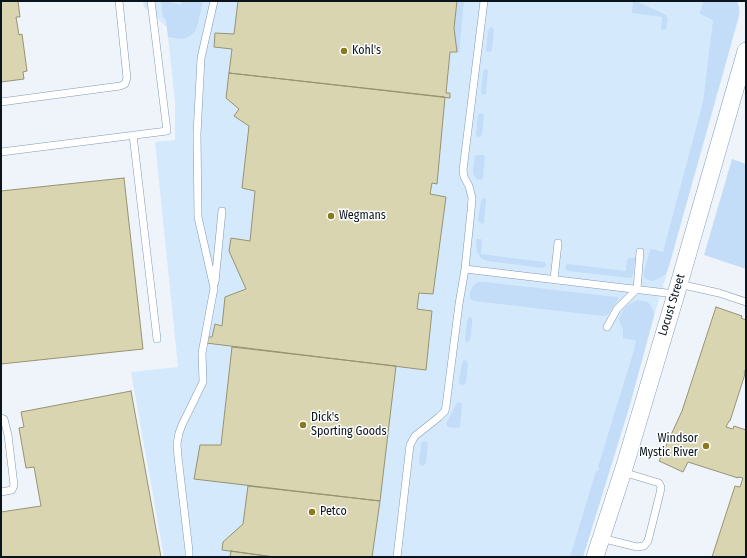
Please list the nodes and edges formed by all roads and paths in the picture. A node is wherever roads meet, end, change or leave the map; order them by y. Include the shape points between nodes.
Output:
1 (119, 1) edge
2 (151, 1) edge
3 (214, 1) edge
4 (484, 1) edge
5 (746, 51) edge
6 (1, 102) edge
7 (133, 135) junction
8 (1, 152) edge
9 (222, 211) dead end
10 (558, 243) dead end
11 (640, 252) dead end
12 (465, 269) junction
13 (554, 279) junction
14 (214, 288) junction
15 (637, 289) junction
16 (677, 289) junction
17 (746, 302) edge
18 (607, 327) dead end
19 (157, 339) dead end
20 (1, 418) edge
21 (623, 472) junction
22 (1, 492) edge
23 (601, 538) junction
24 (190, 555) edge
25 (397, 557) edge
26 (594, 557) edge

1 - 6 lane via 127,78 125,84
2 - 7 lane via 167,131
3 - 14 lane via 201,58 197,142 198,217
4 - 12 lane via 463,170 472,198
5 - 16 street, Locust Street
7 - 8 lane
7 - 19 lane
9 - 14 lane
10 - 13 lane
11 - 15 lane
12 - 13 lane
12 - 25 lane via 445,410 415,436 410,445
13 - 15 lane
14 - 24 lane via 202,353 203,382 182,425 177,444
15 - 16 lane
15 - 18 lane via 617,309
16 - 17 lane via 719,293
16 - 21 street, Locust Street
20 - 22 lane via 4,419 8,435 14,485 12,490
21 - 23 street, Locust Street
21 - 23 lane via 660,483 648,542 637,547
23 - 26 street, Locust Street

